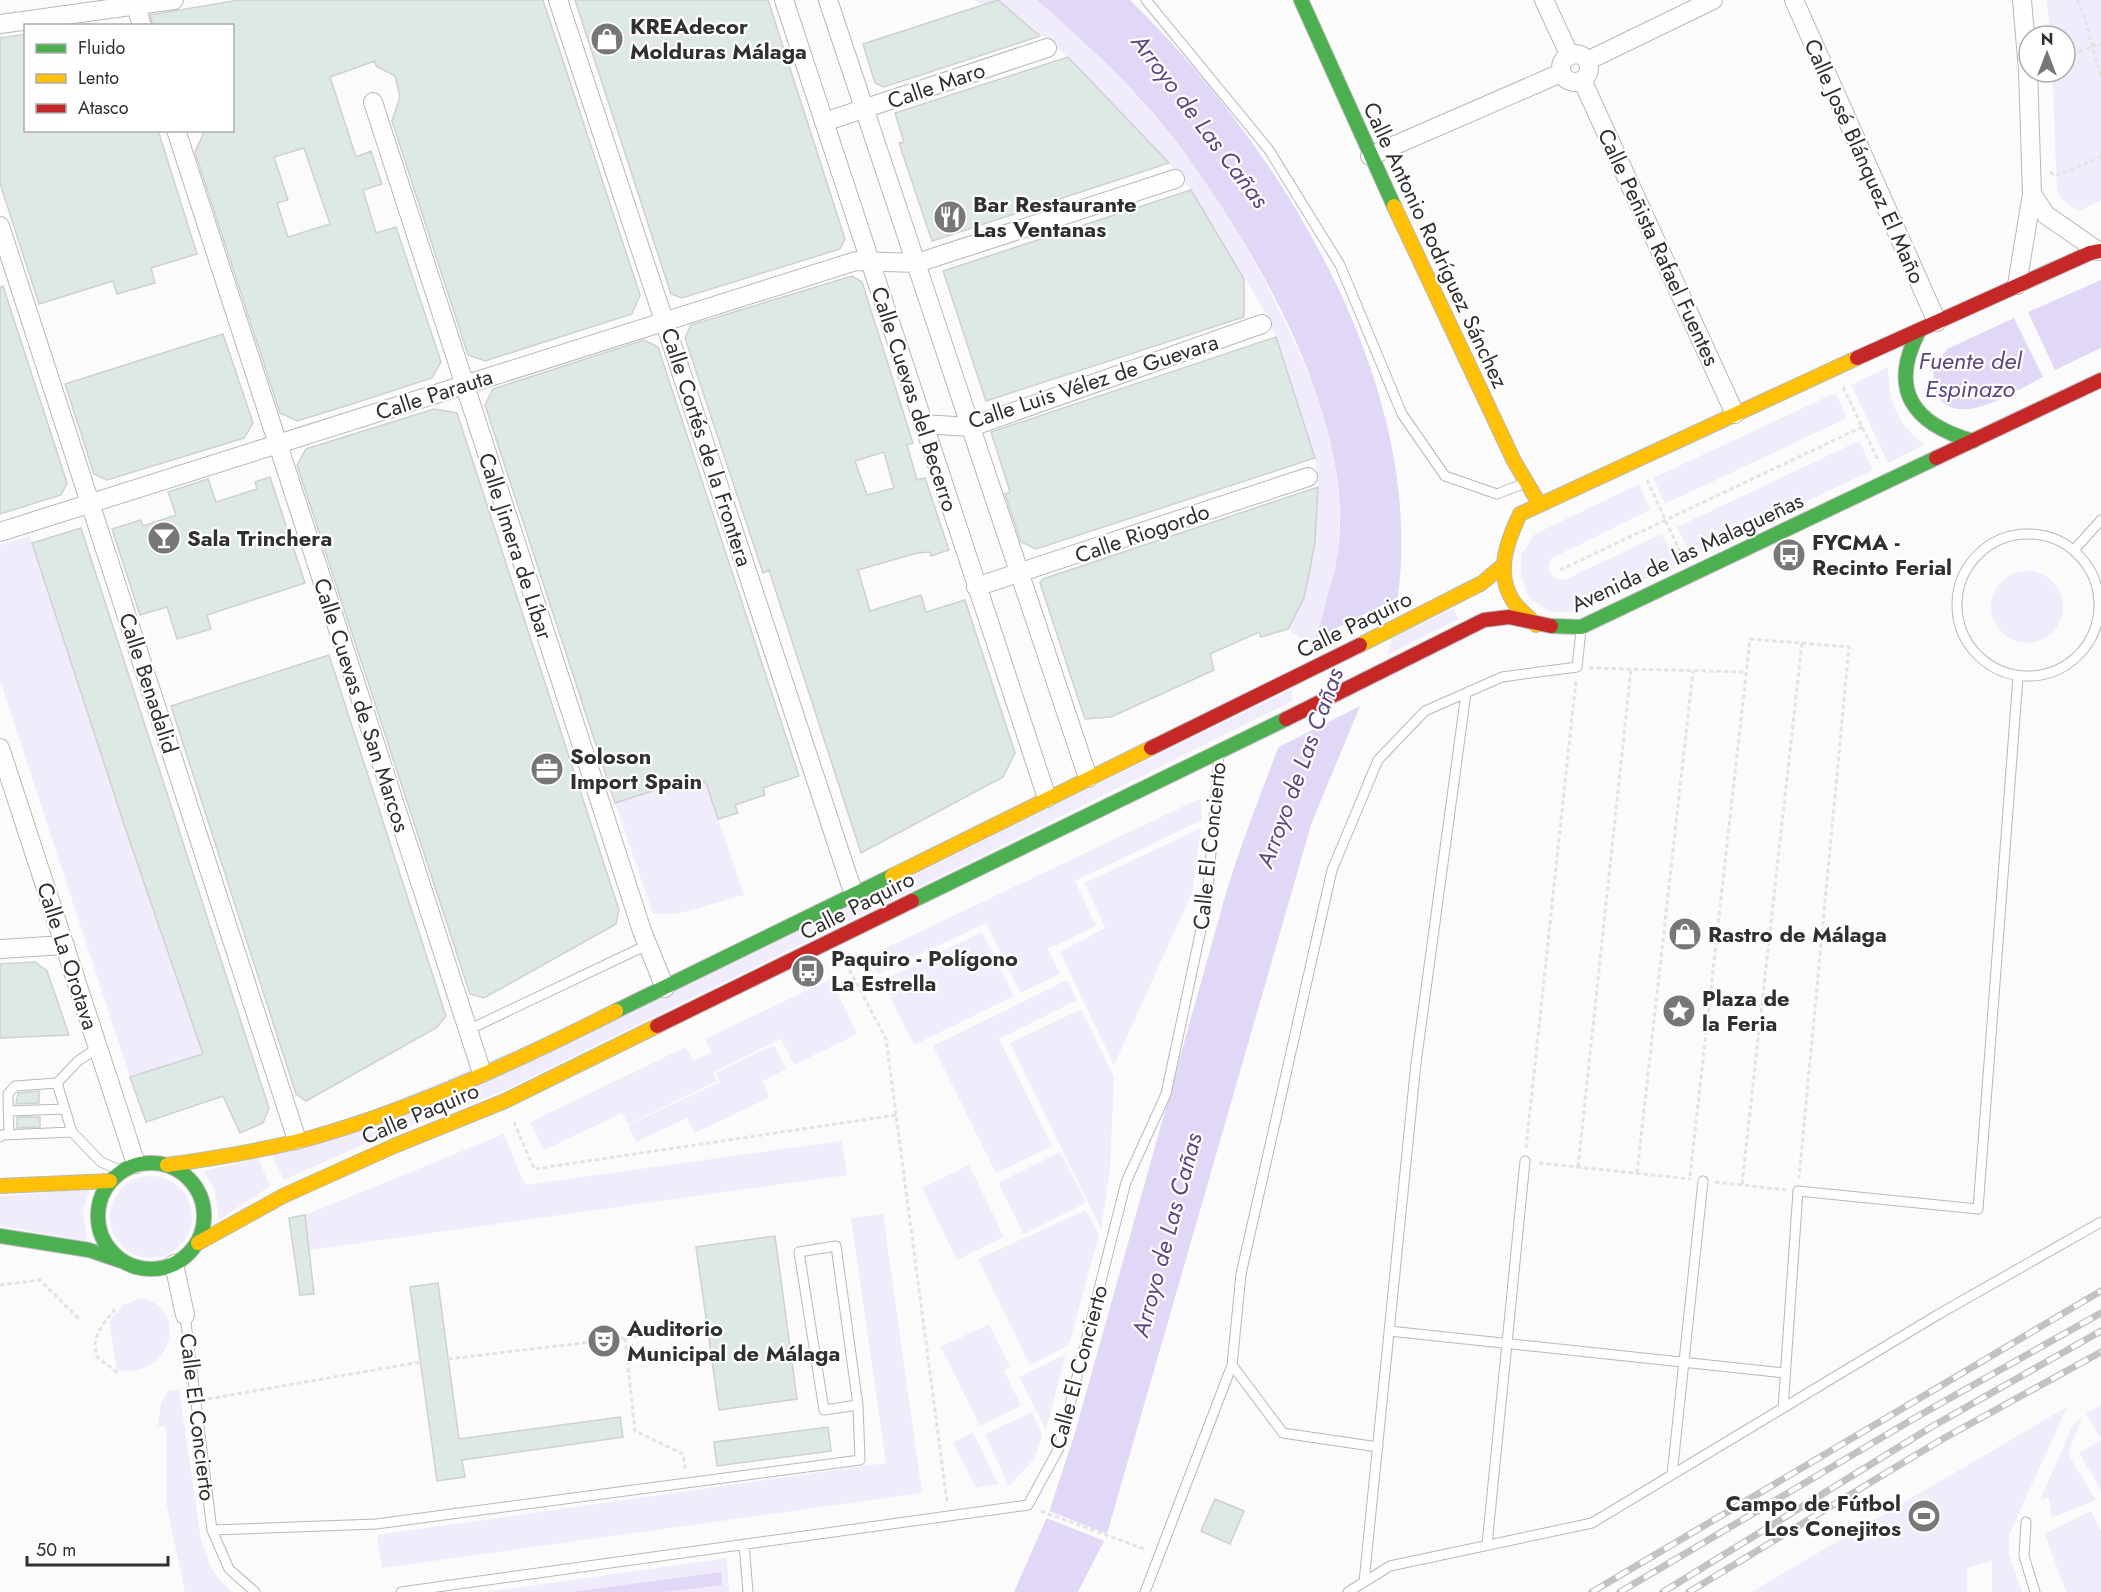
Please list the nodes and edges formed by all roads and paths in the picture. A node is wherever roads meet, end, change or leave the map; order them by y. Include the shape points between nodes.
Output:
1 (174, 0) edge
2 (558, 0) edge
3 (784, 0) edge
4 (828, 0) edge
5 (1146, 0) edge
6 (1301, 0) edge
7 (1544, 0) edge
8 (1713, 0) edge
9 (1794, 0) edge
10 (2022, 0) edge
11 (2077, 0) edge
12 (136, 6) junction
13 (0, 24) edge
14 (141, 24) edge
15 (2101, 43) edge
16 (2093, 46) junction
17 (1047, 48) dead end
18 (2077, 53) edge
19 (1578, 58) junction
20 (1562, 73) junction
21 (2101, 77) edge
22 (1582, 80) junction
23 (373, 102) dead end
24 (865, 109) junction
25 (825, 122) junction
26 (177, 132) edge
27 (1370, 156) junction
28 (2101, 157) edge
29 (2048, 171) dead end
30 (1175, 179) dead end
31 (2032, 194) junction
32 (0, 226) edge
33 (2100, 249) edge
34 (870, 261) junction
35 (917, 263) junction
36 (2017, 285) junction
37 (665, 320) junction
38 (1937, 322) junction
39 (1262, 324) dead end
40 (1919, 331) junction
41 (2101, 380) edge
42 (463, 384) junction
43 (1842, 386) dead end
44 (1735, 414) junction
45 (922, 424) junction
46 (971, 427) junction
47 (1862, 427) junction
48 (1973, 441) junction
49 (277, 445) junction
50 (1637, 460) junction
51 (1308, 477) dead end
52 (1889, 482) junction
53 (1527, 483) junction
54 (90, 503) junction
55 (1540, 505) junction
56 (1665, 520) junction
57 (2101, 520) edge
58 (0, 531) edge
59 (2074, 550) junction
60 (1502, 566) junction
61 (1560, 570) dead end
62 (1020, 574) junction
63 (1691, 575) junction
64 (976, 587) junction
65 (1537, 625) junction
66 (1581, 627) junction
67 (1802, 643) junction
68 (1577, 667) junction
69 (1631, 669) junction
70 (1693, 671) junction
71 (1746, 672) junction
72 (2018, 676) junction
73 (1466, 693) junction
74 (0, 748) edge
75 (1220, 750) junction
76 (1088, 778) junction
77 (1047, 798) junction
78 (854, 895) junction
79 (845, 933) junction
80 (65, 945) junction
81 (647, 945) junction
82 (0, 949) edge
83 (665, 987) junction
84 (468, 1030) junction
85 (99, 1047) junction
86 (482, 1073) junction
87 (57, 1083) junction
88 (505, 1101) junction
89 (65, 1109) junction
90 (8, 1111) junction
91 (896, 1115) junction
92 (72, 1132) junction
93 (4, 1136) edge
94 (297, 1140) junction
95 (1525, 1161) junction
96 (167, 1165) junction
97 (129, 1167) junction
98 (1578, 1167) junction
99 (1637, 1173) junction
100 (1690, 1179) junction
101 (1703, 1180) junction
102 (110, 1181) junction
103 (1742, 1185) junction
104 (0, 1186) edge
105 (1798, 1191) junction
106 (2101, 1222) edge
107 (0, 1236) edge
108 (198, 1243) junction
109 (124, 1262) junction
110 (174, 1264) junction
111 (0, 1285) edge
112 (115, 1309) dead end
113 (185, 1315) joint
114 (80, 1320) dead end
115 (708, 1328) dead end
116 (1389, 1331) junction
117 (92, 1335) dead end
118 (625, 1338) junction
119 (95, 1340) junction
120 (1508, 1344) junction
121 (448, 1359) dead end
122 (420, 1362) dead end
123 (1684, 1362) junction
124 (1232, 1365) junction
125 (118, 1373) dead end
126 (1785, 1373) junction
127 (197, 1400) junction
128 (858, 1405) junction
129 (1783, 1408) junction
130 (1378, 1447) junction
131 (1672, 1475) junction
132 (687, 1483) junction
133 (1046, 1514) dead end
134 (948, 1516) junction
135 (2025, 1522) dead end
136 (212, 1530) junction
137 (744, 1544) junction
138 (1487, 1545) junction
139 (1160, 1554) junction
140 (1364, 1582) junction
141 (255, 1592) edge
142 (401, 1592) edge
143 (748, 1592) edge
144 (1145, 1592) edge
145 (1348, 1592) edge
146 (2035, 1592) edge

1 - 12 street
2 - 37 street, Calle Cortés de la Frontera
3 - 25 street, Calle Cuevas del Becerro
4 - 24 street, Calle Cuevas del Becerro
5 - 53 lane via 1269,150 1340,265 1402,414 1445,476 1497,494
6 - 27 main road, Calle Antonio Rodríguez Sánchez
7 - 19 street
8 - 19 street
9 - 38 street, Calle José Blánquez El Maño
10 - 31 street
11 - 16 path
12 - 13 street
12 - 14 street
15 - 16 path
16 - 18 path
16 - 21 path
17 - 24 street, Calle Maro
19 - 20 street via 1563,61
19 - 22 street via 1588,72
20 - 22 street via 1568,81
20 - 27 street
22 - 44 street, Calle Peñista Rafael Fuentes
23 - 42 street, Calle Jimera de Líbar
24 - 25 street, Calle Maro
24 - 35 street, Calle Cuevas del Becerro
25 - 34 street, Calle Cuevas del Becerro
26 - 49 street, Calle Cuevas de San Marcos
27 - 53 main road, Calle Antonio Rodríguez Sánchez
28 - 29 path via 2055,176
30 - 35 street
31 - 33 street via 2046,215
31 - 36 street
32 - 54 street, Calle Benadalid
33 - 36 main road
34 - 35 street, Calle Parauta
34 - 37 street, Calle Parauta via 856,261
34 - 45 street, Calle Cuevas del Becerro
35 - 46 street, Calle Cuevas del Becerro
36 - 38 main road
37 - 42 street, Calle Parauta
37 - 78 street, Calle Cortés de la Frontera
38 - 40 main road
39 - 46 street, Calle Luis Vélez de Guevara
40 - 44 main road
40 - 48 main road via 1907,357 1906,382 1911,402 1925,422 1947,435
41 - 48 main road, Avenida de las Malagueñas
42 - 49 street, Calle Parauta
42 - 81 street, Calle Jimera de Líbar
43 - 47 path
44 - 50 main road
45 - 46 street, Calle Luis Vélez de Guevara
45 - 64 street, Calle Cuevas del Becerro
46 - 62 street, Calle Cuevas del Becerro
47 - 52 path
47 - 56 path
48 - 52 main road, Avenida de las Malagueñas
49 - 54 street, Calle Parauta
49 - 84 street, Calle Cuevas de San Marcos
50 - 55 main road
50 - 56 path
51 - 62 street, Calle Riogordo
52 - 63 main road, Avenida de las Malagueñas
53 - 55 main road, Calle Antonio Rodríguez Sánchez
54 - 58 street, Calle Parauta
54 - 94 street, Calle Benadalid
55 - 60 main road via 1520,514 1509,535
56 - 61 path
56 - 63 path
57 - 59 lane
59 - 72 lane via 2096,582 2100,607 2090,643 2073,661 2051,673
59 - 72 lane via 2050,537 2025,534 2000,539 1984,548 1967,567 1958,590 1956,614 1964,638 1979,658 1994,669
60 - 65 main road via 1512,600
60 - 76 main road, Calle Paquiro via 1482,584 1400,626
62 - 64 street, Calle Riogordo
62 - 76 street, Calle Cuevas del Becerro
63 - 66 main road, Avenida de las Malagueñas
64 - 77 street, Calle Cuevas del Becerro
65 - 66 main road, Avenida de las Malagueñas
65 - 75 main road, Calle Paquiro via 1509,617 1484,620
66 - 68 lane
67 - 71 path via 1749,639
67 - 103 path
67 - 105 path via 1849,647
68 - 69 path
68 - 73 lane via 1502,676
68 - 95 path
69 - 70 path
69 - 98 path
70 - 71 path
70 - 99 path
71 - 100 path
72 - 105 lane via 1978,1209
73 - 116 lane via 1416,1064
73 - 124 lane via 1425,711 1378,760 1332,870 1241,1274
74 - 80 street, Calle La Orotava
75 - 79 main road, Calle Paquiro
75 - 134 lane, Calle El Concierto via 1207,901 1166,1094 1126,1182 1059,1448 1028,1505
76 - 77 main road, Calle Paquiro
77 - 78 main road, Calle Paquiro
78 - 83 main road, Calle Paquiro
79 - 88 main road, Calle Paquiro
79 - 91 path via 849,969 886,1039
80 - 82 street
80 - 85 street, Calle La Orotava
81 - 83 street, Calle Jimera de Líbar
81 - 84 lane
83 - 86 main road, Calle Paquiro
84 - 86 street, Calle Cuevas de San Marcos
85 - 87 lane via 78,1061
85 - 97 street, Calle La Orotava
86 - 94 main road, Calle Paquiro via 315,1138
87 - 89 lane
87 - 90 lane via 15,1086 8,1094
88 - 91 path via 534,1169
88 - 108 main road, Calle Paquiro via 283,1196
89 - 90 lane
89 - 92 lane
90 - 93 lane
91 - 134 path
92 - 93 lane
92 - 97 lane via 101,1162
94 - 96 main road, Calle Paquiro via 200,1162
95 - 98 path
95 - 120 lane
96 - 97 main road
96 - 108 main road via 188,1177 202,1197 205,1220
97 - 102 main road
98 - 99 path
99 - 100 path
100 - 101 path
101 - 103 path
101 - 123 lane
102 - 104 main road
102 - 109 main road via 100,1198 100,1236
103 - 105 path
105 - 126 lane
106 - 129 lane
107 - 109 main road via 90,1250
108 - 110 main road
109 - 110 main road via 143,1270
110 - 113 street, Calle El Concierto
111 - 114 path via 40,1280
112 - 119 path
113 - 127 lane, Calle El Concierto
115 - 118 path
116 - 120 lane
116 - 130 lane
117 - 119 path
118 - 121 path
118 - 132 path via 635,1431 683,1454
119 - 125 path via 98,1358
120 - 123 lane
120 - 138 lane
122 - 127 path
123 - 126 lane
123 - 131 lane
124 - 130 lane via 1283,1433
124 - 139 lane
126 - 129 lane
127 - 136 lane, Calle El Concierto
128 - 128 lane via 836,1246 799,1252 824,1410
128 - 132 lane via 860,1460
129 - 131 lane
130 - 140 lane
131 - 138 lane via 1592,1523
132 - 136 lane via 376,1524
133 - 139 path
134 - 137 lane, Calle El Concierto
135 - 146 lane via 2024,1556
136 - 141 lane, Calle El Concierto via 229,1569
137 - 142 lane, Calle El Concierto
137 - 143 lane
138 - 140 lane via 1390,1566
139 - 144 lane
140 - 145 lane

